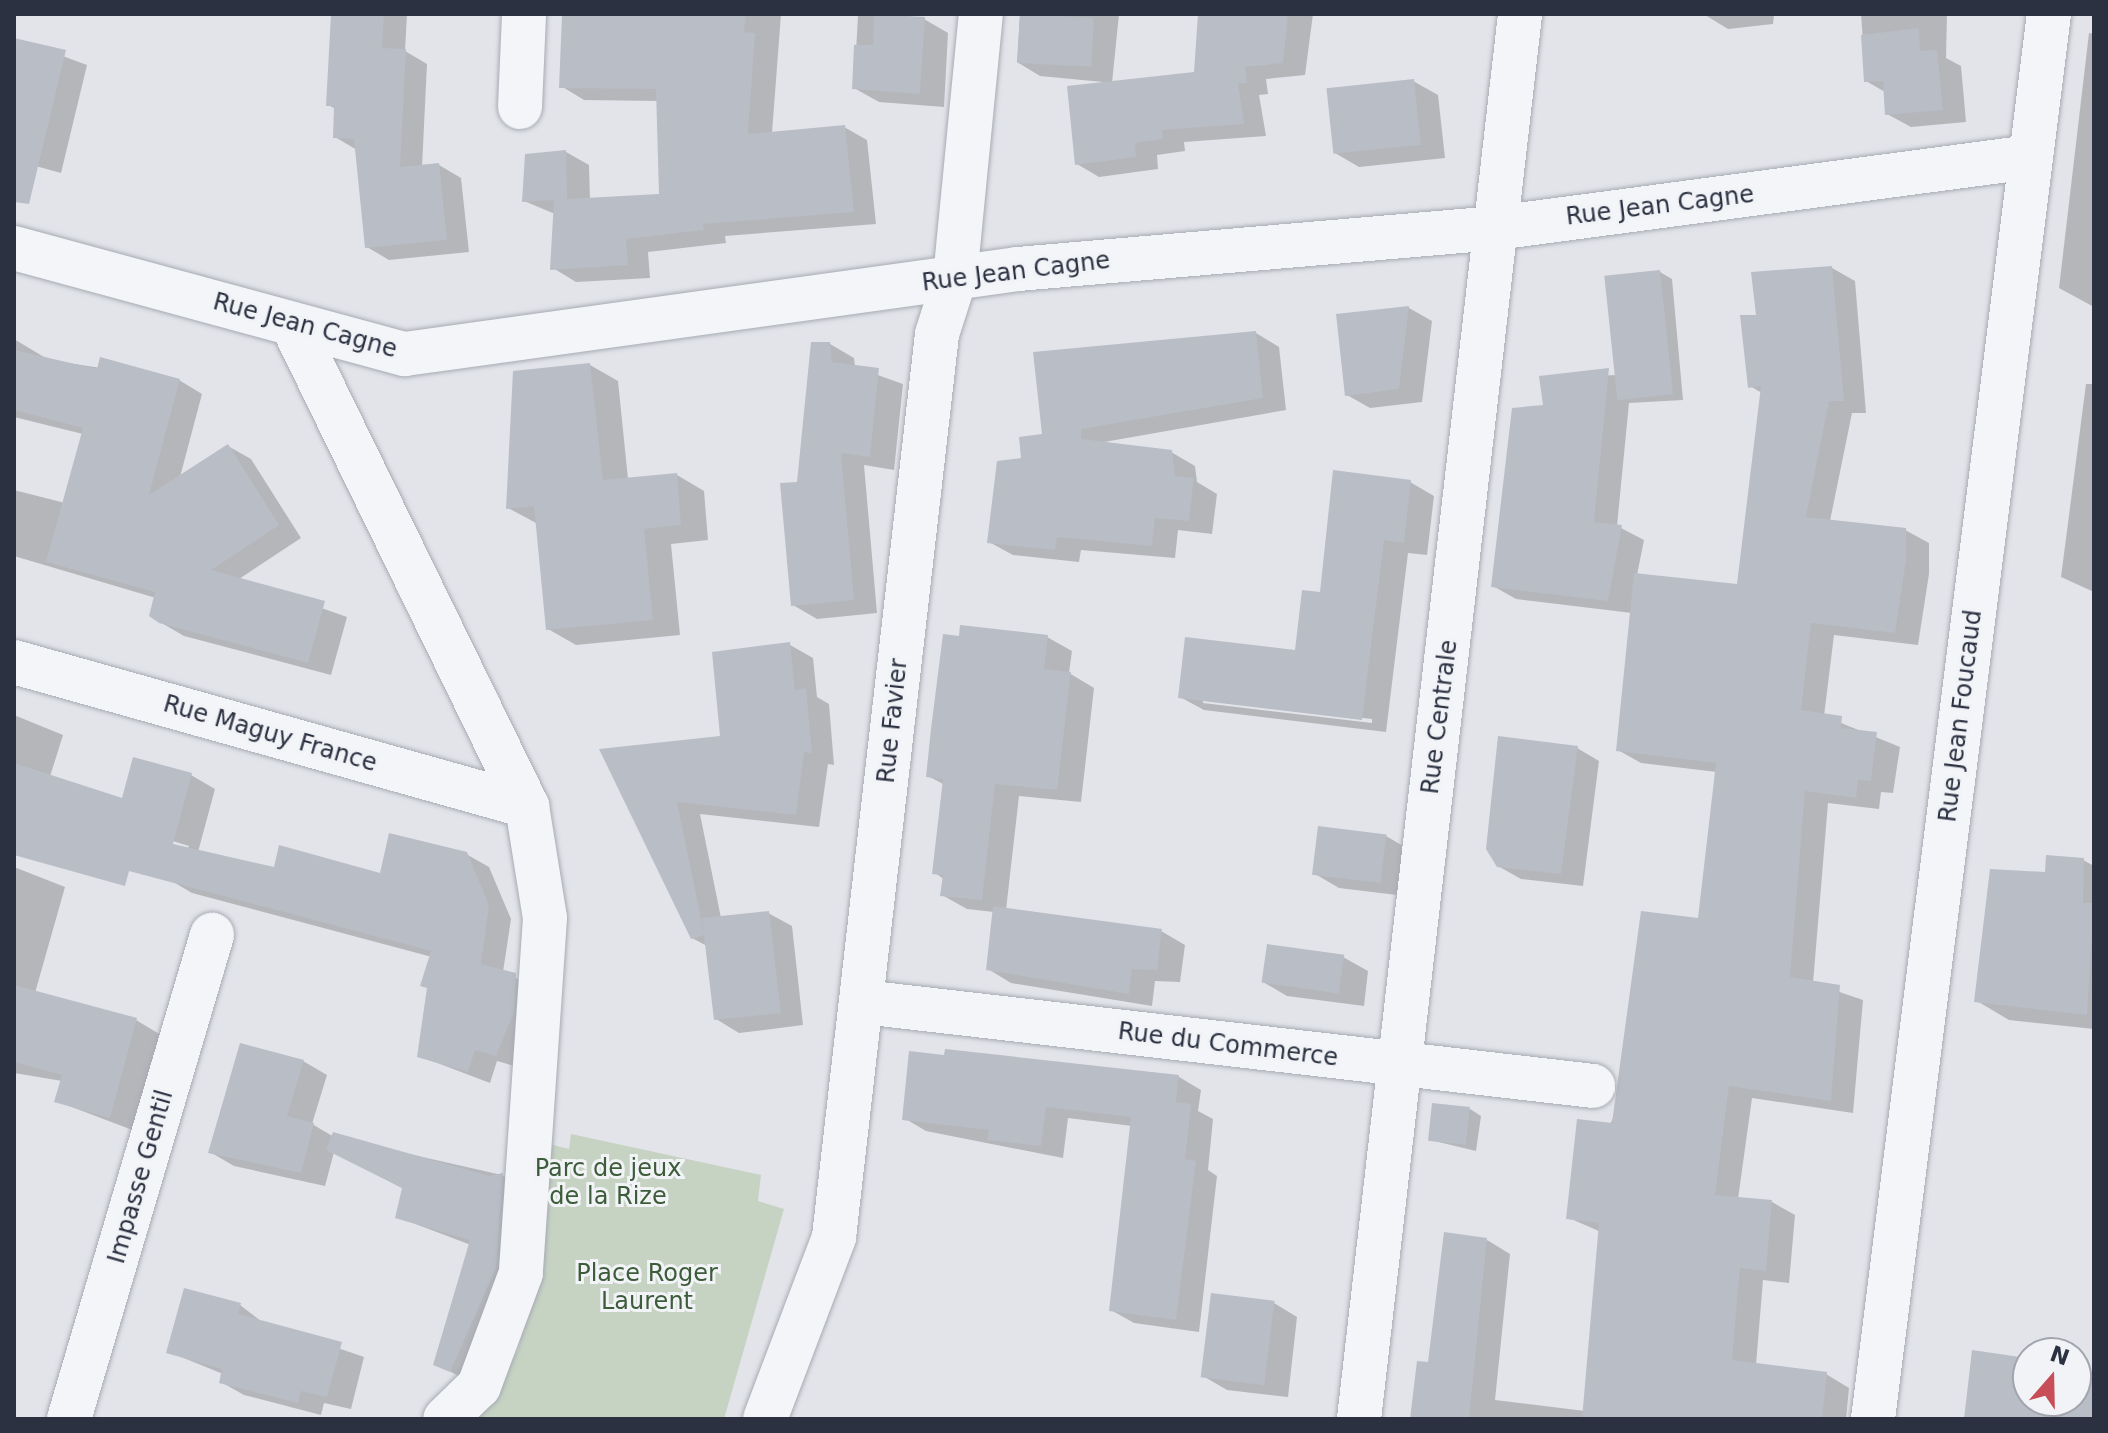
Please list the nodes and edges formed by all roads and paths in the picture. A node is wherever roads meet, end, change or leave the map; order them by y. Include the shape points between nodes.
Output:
1 (524, 14) edge
2 (981, 14) edge
3 (1520, 14) edge
4 (2049, 14) edge
5 (520, 107) dead end
6 (2030, 157) junction
7 (1496, 228) junction
8 (14, 248) edge
9 (955, 278) junction
10 (293, 326) junction
11 (14, 662) edge
12 (527, 806) junction
13 (212, 935) dead end
14 (863, 1002) junction
15 (1400, 1065) junction
16 (1593, 1086) dead end
17 (69, 1419) edge
18 (445, 1419) edge
19 (765, 1419) edge
20 (1359, 1419) edge
21 (1873, 1419) edge

1 - 5 street
2 - 9 street, Rue Favier
3 - 7 street, Rue Centrale
4 - 6 street, Rue Jean Foucaud
6 - 7 street, Rue Jean Cagne
6 - 21 street, Rue Jean Foucaud
7 - 9 street, Rue Jean Cagne
7 - 15 street, Rue Centrale
8 - 10 street, Rue Jean Cagne
9 - 10 street, Rue Jean Cagne via 405,354
9 - 14 street, Rue Favier via 937,334
10 - 12 street
11 - 12 street, Rue Maguy France
12 - 18 street via 545,918 521,1273 479,1386
13 - 17 street, Impasse Gentil
14 - 15 street, Rue du Commerce
14 - 19 street, Rue Favier via 834,1237
15 - 16 street, Rue du Commerce
15 - 20 street, Rue Centrale

